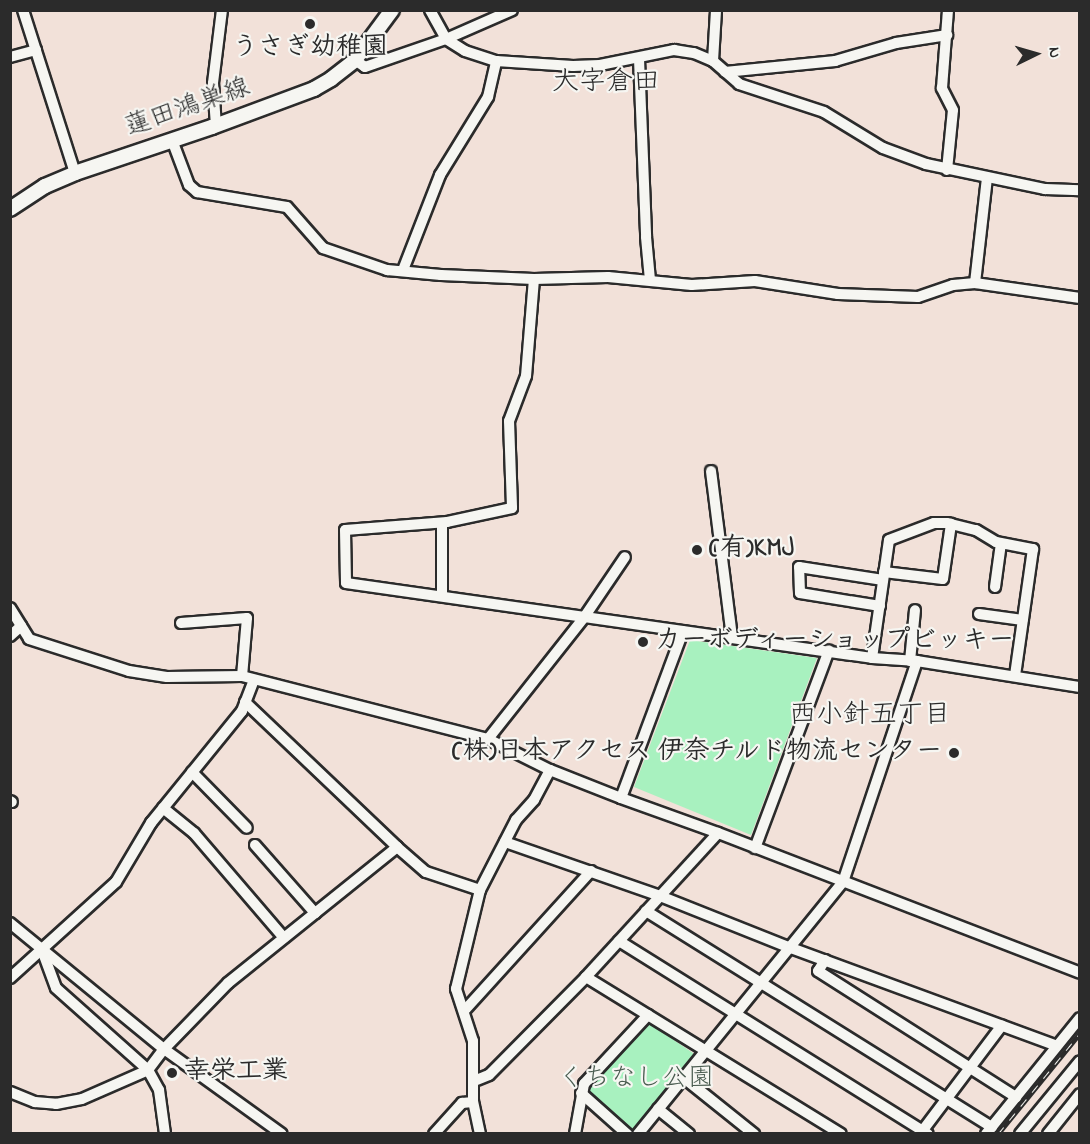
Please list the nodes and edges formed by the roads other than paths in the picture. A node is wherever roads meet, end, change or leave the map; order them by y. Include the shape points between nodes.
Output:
1 (23, 10) edge
2 (222, 10) edge
3 (392, 10) edge
4 (430, 10) edge
5 (512, 10) edge
6 (716, 10) edge
7 (948, 10) edge
8 (947, 35) junction
9 (446, 39) junction
10 (36, 50) junction
11 (10, 57) edge
12 (639, 59) junction
13 (355, 60) junction
14 (713, 61) junction
15 (496, 62) junction
16 (725, 72) junction
17 (216, 126) junction
18 (172, 140) junction
19 (947, 170) junction
20 (75, 173) junction
21 (987, 178) junction
22 (1080, 190) edge
23 (10, 209) edge
24 (403, 270) junction
25 (534, 279) junction
26 (650, 280) junction
27 (975, 283) junction
28 (1080, 298) edge
29 (711, 471) dead end
30 (442, 523) junction
31 (951, 524) junction
32 (1001, 543) junction
33 (625, 557) dead end
34 (884, 576) junction
35 (995, 587) dead end
36 (442, 596) junction
37 (880, 606) junction
38 (10, 608) edge
39 (915, 610) dead end
40 (979, 614) dead end
41 (585, 616) junction
42 (1023, 620) junction
43 (181, 623) dead end
44 (21, 626) junction
45 (683, 631) junction
46 (10, 636) edge
47 (732, 638) junction
48 (829, 650) junction
49 (872, 658) junction
50 (914, 661) junction
51 (1080, 674) edge
52 (242, 676) junction
53 (1015, 676) junction
54 (254, 680) junction
55 (1078, 686) edge
56 (245, 702) junction
57 (488, 739) junction
58 (550, 770) junction
59 (192, 772) junction
60 (621, 798) junction
61 (163, 808) junction
62 (247, 828) dead end
63 (718, 833) junction
64 (505, 842) junction
65 (255, 845) dead end
66 (397, 847) junction
67 (755, 848) junction
68 (591, 871) junction
69 (843, 882) junction
70 (480, 890) junction
71 (660, 896) junction
72 (646, 911) junction
73 (315, 913) junction
74 (10, 923) edge
75 (284, 938) junction
76 (619, 941) junction
77 (791, 948) junction
78 (42, 949) junction
79 (825, 960) junction
80 (1080, 973) edge
81 (586, 977) junction
82 (10, 978) edge
83 (762, 984) junction
84 (464, 1011) junction
85 (737, 1014) junction
86 (648, 1015) junction
87 (1080, 1018) edge
88 (1002, 1026) junction
89 (1057, 1046) junction
90 (164, 1049) junction
91 (706, 1050) junction
92 (1080, 1061) edge
93 (970, 1067) junction
94 (148, 1070) junction
95 (684, 1078) junction
96 (474, 1081) junction
97 (10, 1092) edge
98 (581, 1093) junction
99 (1080, 1094) edge
100 (1016, 1097) junction
101 (947, 1098) junction
102 (473, 1102) junction
103 (658, 1109) junction
104 (989, 1130) edge
105 (923, 1132) edge
106 (165, 1134) edge
107 (282, 1134) edge
108 (434, 1134) edge
109 (480, 1134) edge
110 (575, 1134) edge
111 (627, 1134) edge
112 (638, 1134) edge
113 (689, 1134) edge
114 (754, 1134) edge
115 (841, 1134) edge
116 (1020, 1134) edge
117 (1048, 1134) edge

1 - 10 street
2 - 17 street via 213,82
3 - 13 main road, 蓮田鴻巣線
4 - 9 street
5 - 9 street
6 - 14 street
7 - 8 street
8 - 16 street via 896,43 835,61
8 - 19 street via 942,88 953,110
9 - 13 street via 365,67
9 - 15 street
10 - 11 street
10 - 20 street
12 - 14 street via 674,50
12 - 15 street via 573,66
12 - 26 street
13 - 17 main road, 蓮田鴻巣線 via 314,89
14 - 16 street
15 - 24 street via 488,97 441,175
16 - 19 street via 739,84 824,112 884,148
17 - 18 main road, 蓮田鴻巣線
18 - 20 main road, 蓮田鴻巣線
18 - 24 street via 189,185 197,192 287,207 323,248 387,270
19 - 21 street
20 - 23 main road, 蓮田鴻巣線 via 45,186
21 - 22 street via 1045,189
21 - 27 street
24 - 25 street
25 - 26 street
25 - 30 street via 526,376 509,421 512,508
26 - 27 street via 692,285 755,281 838,294 918,297 953,285
27 - 28 street
29 - 47 street
30 - 36 street
30 - 36 street via 345,530 346,583
31 - 32 street via 976,530
31 - 34 street via 933,523 889,540
31 - 34 street via 944,579
32 - 35 street
32 - 42 street via 1033,549
33 - 41 street
34 - 37 street
34 - 37 street via 799,567 800,593
36 - 41 street
37 - 49 street
38 - 44 street
39 - 50 street
40 - 42 street
41 - 45 street
41 - 57 street
42 - 53 street
43 - 52 street via 247,618
44 - 46 street
44 - 52 street via 29,639 129,671 167,677
45 - 47 street
45 - 60 street
47 - 48 street
48 - 49 street
48 - 67 street
49 - 50 street
50 - 53 street
50 - 69 street
51 - 55 street
52 - 54 street
53 - 55 street
54 - 56 street
54 - 57 street
56 - 59 street via 242,711
56 - 66 street
57 - 58 street
58 - 60 street
58 - 64 street
59 - 61 street
59 - 62 street
60 - 63 street
61 - 75 street via 194,833
61 - 78 street via 116,882
63 - 67 street
63 - 71 street
64 - 68 street
64 - 70 street
65 - 73 street
66 - 70 street via 426,872
66 - 73 street
67 - 69 street
68 - 71 street
68 - 84 street
69 - 77 street
69 - 80 street
70 - 84 street via 456,989
71 - 72 street
71 - 77 street
72 - 76 street
72 - 83 street
73 - 75 street
74 - 78 street
75 - 90 street via 228,983
76 - 81 street
76 - 85 street
77 - 79 street
77 - 83 street
78 - 82 street
78 - 90 street
78 - 94 street via 56,988
79 - 88 street
79 - 93 street via 818,971
81 - 86 street
81 - 96 street via 489,1075
83 - 85 street
83 - 101 street
84 - 96 street via 473,1041
85 - 91 street
85 - 105 street
86 - 91 street
86 - 98 street via 584,1084
87 - 89 street
88 - 89 street
88 - 93 street
89 - 100 street
90 - 94 street
90 - 107 street
91 - 95 street
91 - 115 street
92 - 116 street
93 - 100 street
93 - 101 street
94 - 97 street via 82,1100 35,1102
94 - 106 street via 159,1090
95 - 103 street
95 - 114 street
96 - 102 street
98 - 110 street
98 - 111 street
99 - 117 street
100 - 104 street
101 - 104 street
101 - 105 street
102 - 108 street via 462,1103
102 - 109 street
103 - 112 street
103 - 113 street

